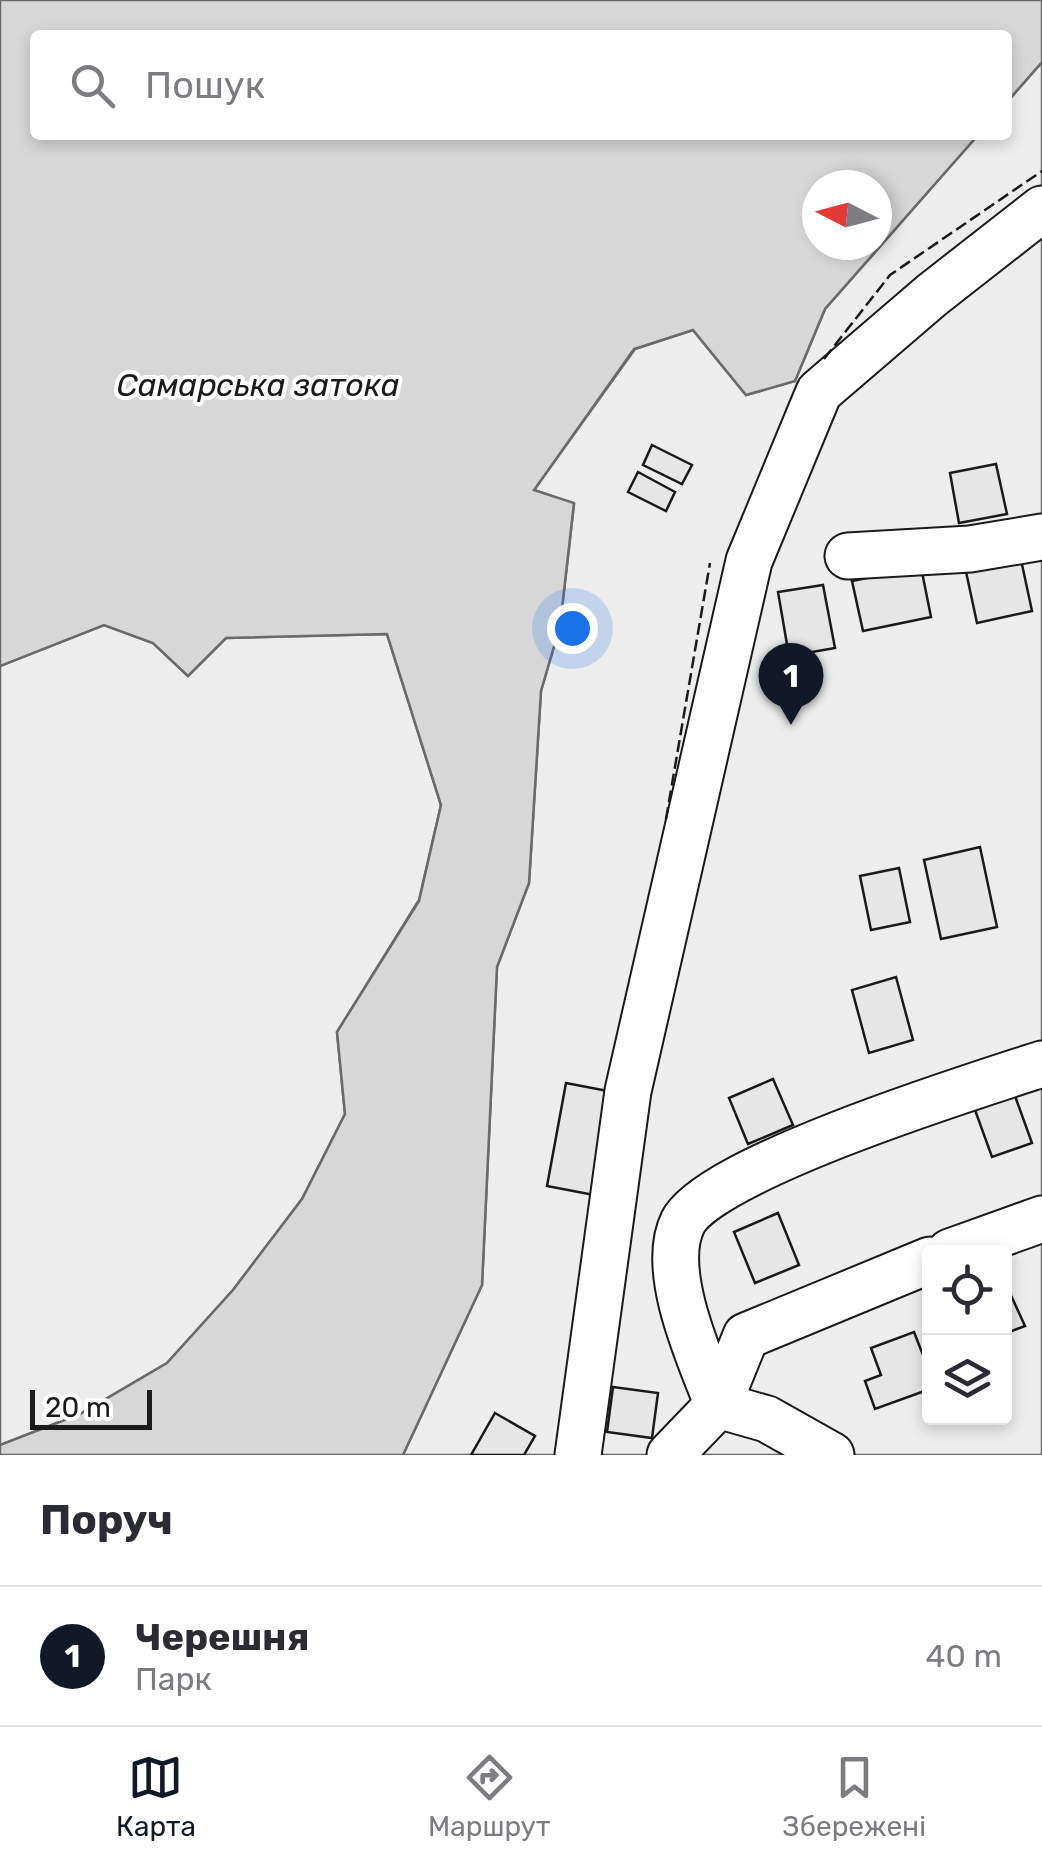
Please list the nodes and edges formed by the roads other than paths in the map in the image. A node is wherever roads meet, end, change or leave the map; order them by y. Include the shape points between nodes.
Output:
1 (1042, 209) edge
2 (1042, 537) edge
3 (848, 556) dead end
4 (1042, 1064) edge
5 (1042, 1219) edge
6 (970, 1245) edge
7 (922, 1263) edge
8 (718, 1405) junction
9 (578, 1455) edge
10 (670, 1455) edge
11 (831, 1455) edge

1 - 9 street via 819,392 749,562 628,1091
2 - 3 street
4 - 8 street via 884,1115 717,1190 683,1222 676,1274 688,1328
5 - 6 street
7 - 8 street via 746,1336
8 - 10 street
8 - 11 street via 767,1419

